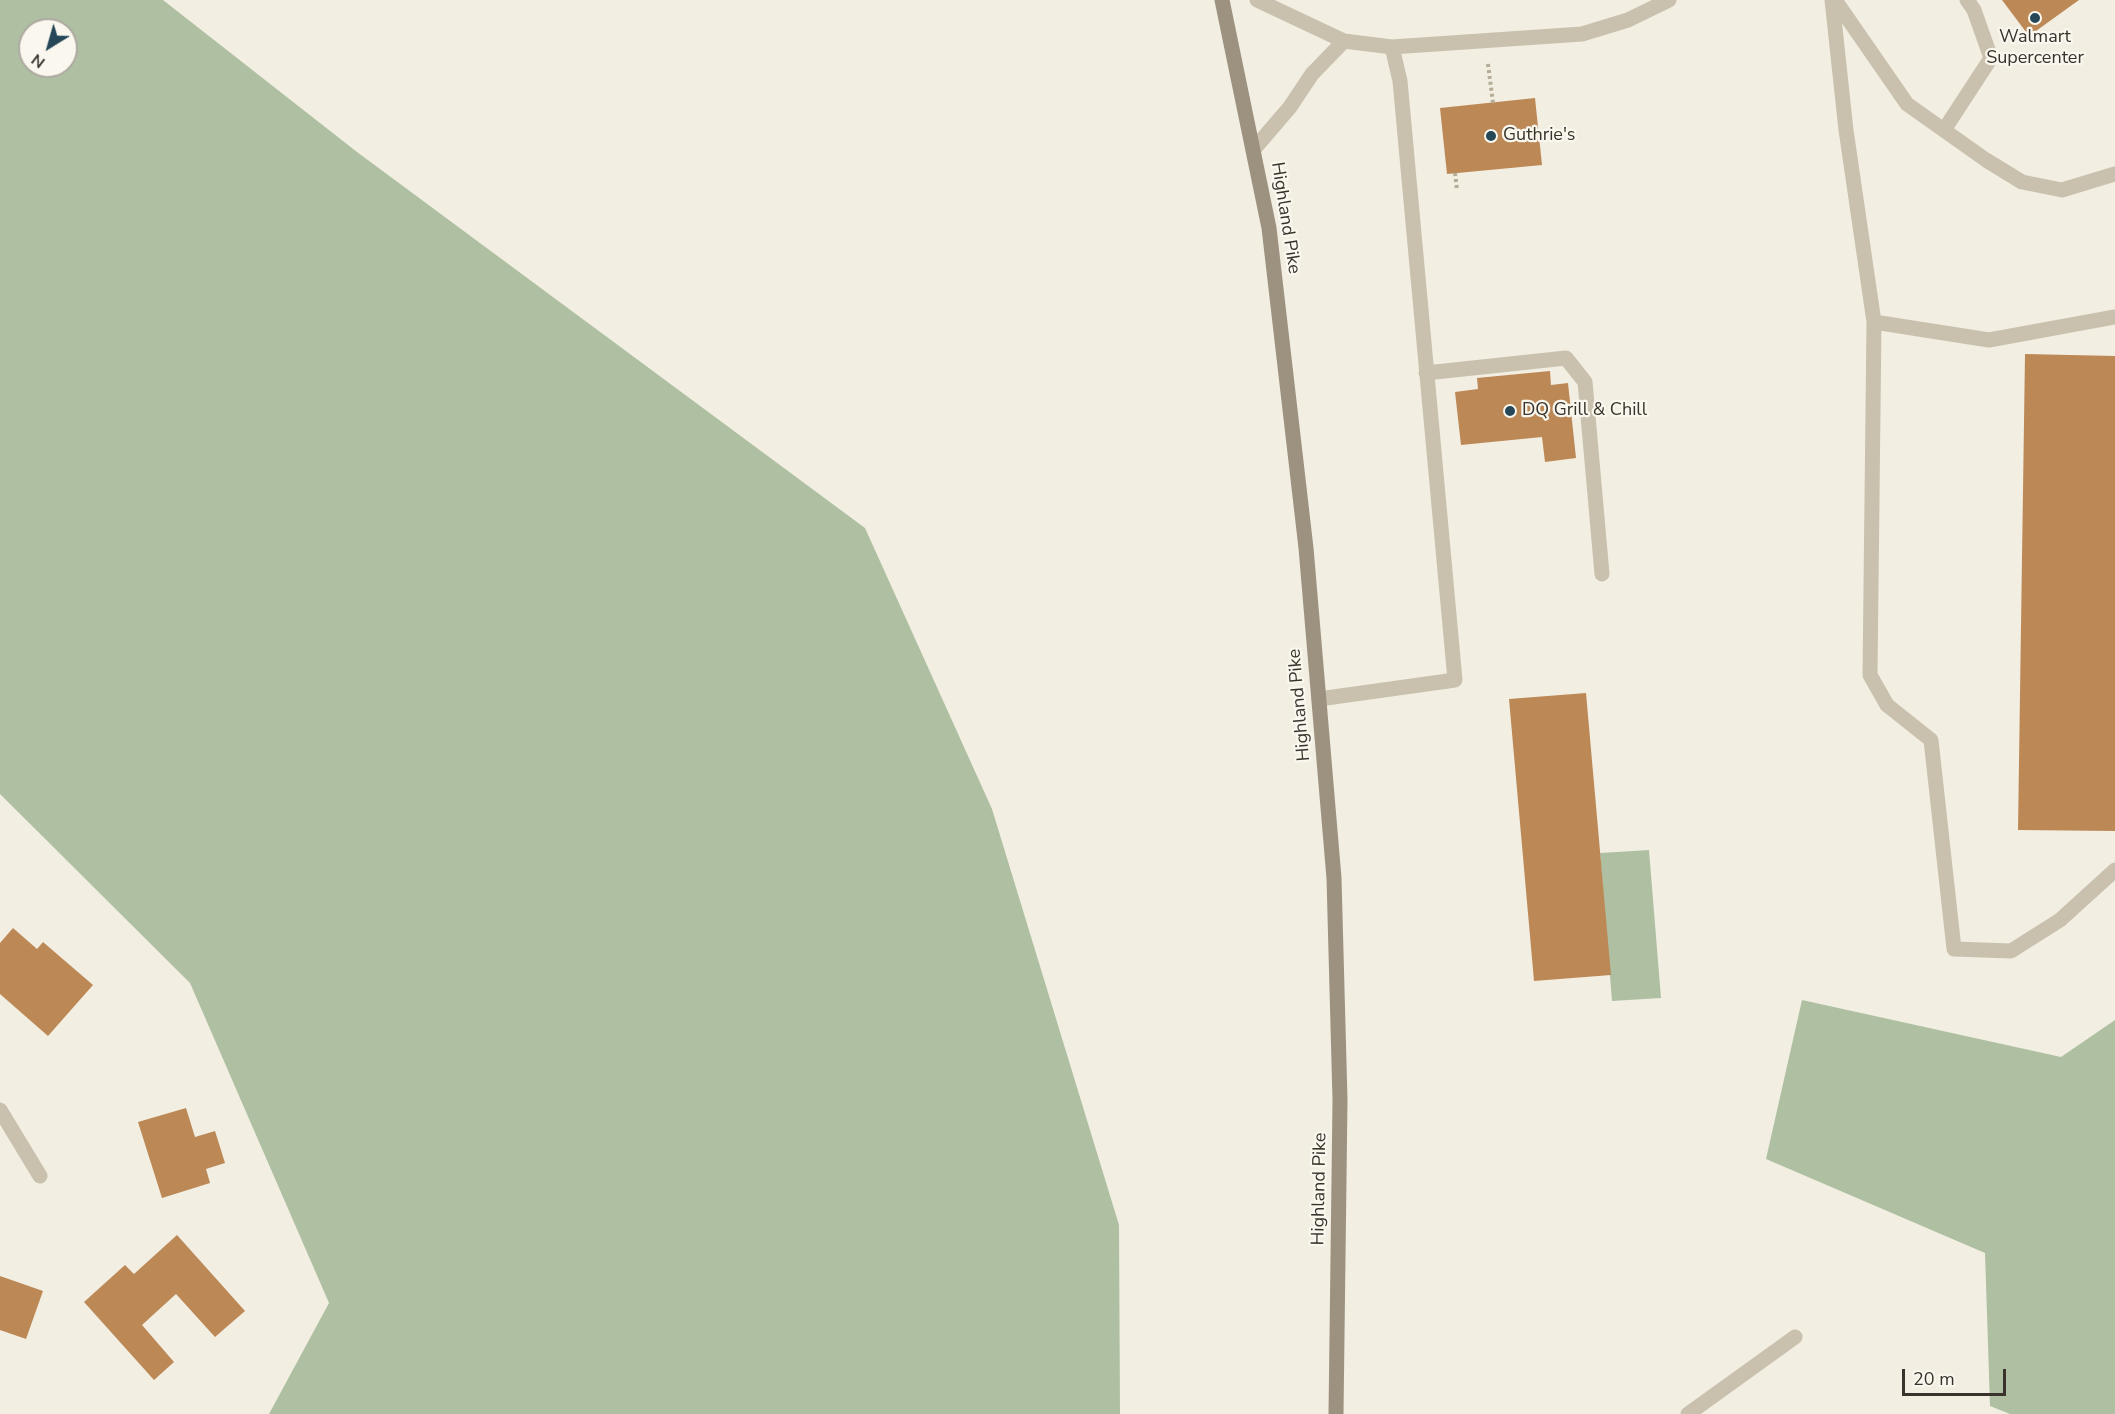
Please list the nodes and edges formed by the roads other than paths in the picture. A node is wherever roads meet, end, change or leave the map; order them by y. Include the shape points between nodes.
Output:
1 (1222, 0) edge
2 (1257, 0) edge
3 (1669, 0) edge
4 (1834, 0) edge
5 (1967, 0) edge
6 (1344, 41) junction
7 (1392, 47) junction
8 (1944, 130) junction
9 (1254, 149) junction
10 (2115, 174) edge
11 (2115, 317) edge
12 (1874, 322) junction
13 (1426, 373) junction
14 (1602, 574) dead end
15 (1319, 699) junction
16 (2115, 870) edge
17 (0, 1110) edge
18 (40, 1176) dead end
19 (1795, 1337) dead end
20 (1336, 1414) edge
21 (1688, 1414) edge

1 - 9 main road, Highland Pike
2 - 6 street
3 - 7 street via 1628,20 1582,33
4 - 8 street via 1907,104
4 - 12 street via 1846,130
5 - 8 street via 1991,58
6 - 7 street
6 - 9 street via 1312,74
7 - 13 street via 1400,81
8 - 10 street via 2022,182 2062,190
9 - 15 main road, Highland Pike via 1270,239 1306,548
11 - 12 street via 1989,340
12 - 16 street via 1870,675 1887,705 1931,740 1954,949 2011,951 2060,920
13 - 14 street via 1566,358 1585,382
13 - 15 street via 1455,680
15 - 20 main road, Highland Pike via 1334,878 1340,1100
17 - 18 street
19 - 21 street

